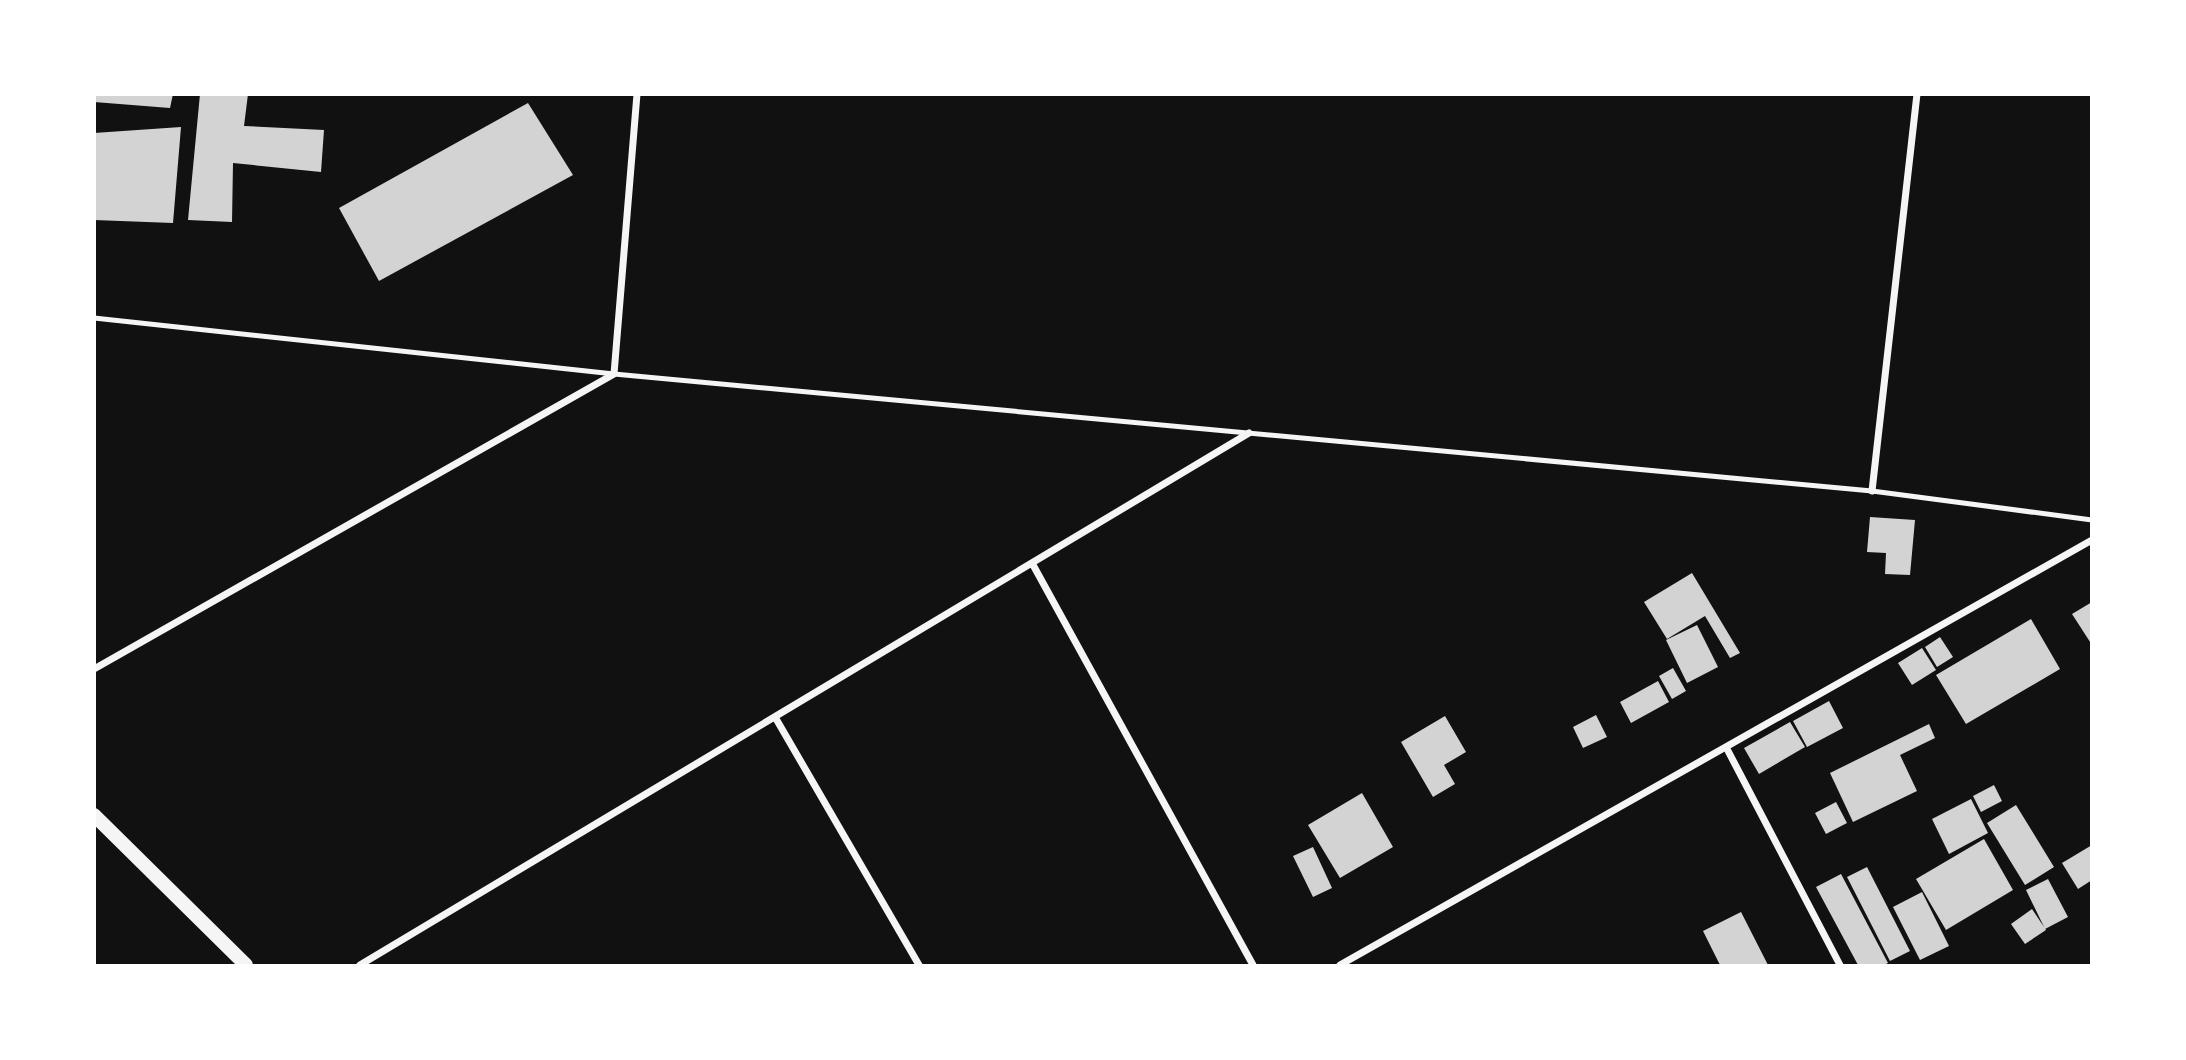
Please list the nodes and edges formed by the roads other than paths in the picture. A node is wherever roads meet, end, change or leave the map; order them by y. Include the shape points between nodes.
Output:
1 (637, 94) edge
2 (1917, 94) edge
3 (94, 318) edge
4 (614, 374) junction
5 (1249, 433) junction
6 (1872, 491) junction
7 (2091, 520) edge
8 (2091, 540) edge
9 (1032, 563) junction
10 (94, 669) edge
11 (775, 717) junction
12 (1726, 747) junction
13 (94, 815) edge
14 (246, 965) edge
15 (360, 965) edge
16 (919, 965) edge
17 (1253, 965) edge
18 (1340, 965) edge
19 (1840, 965) edge

1 - 4 street
2 - 6 street
3 - 4 lane
4 - 5 lane
4 - 10 street
5 - 6 lane
5 - 9 street
6 - 7 lane
8 - 12 street
9 - 11 street
9 - 17 street
11 - 15 street
11 - 16 street
12 - 18 street
12 - 19 street
13 - 14 main road

